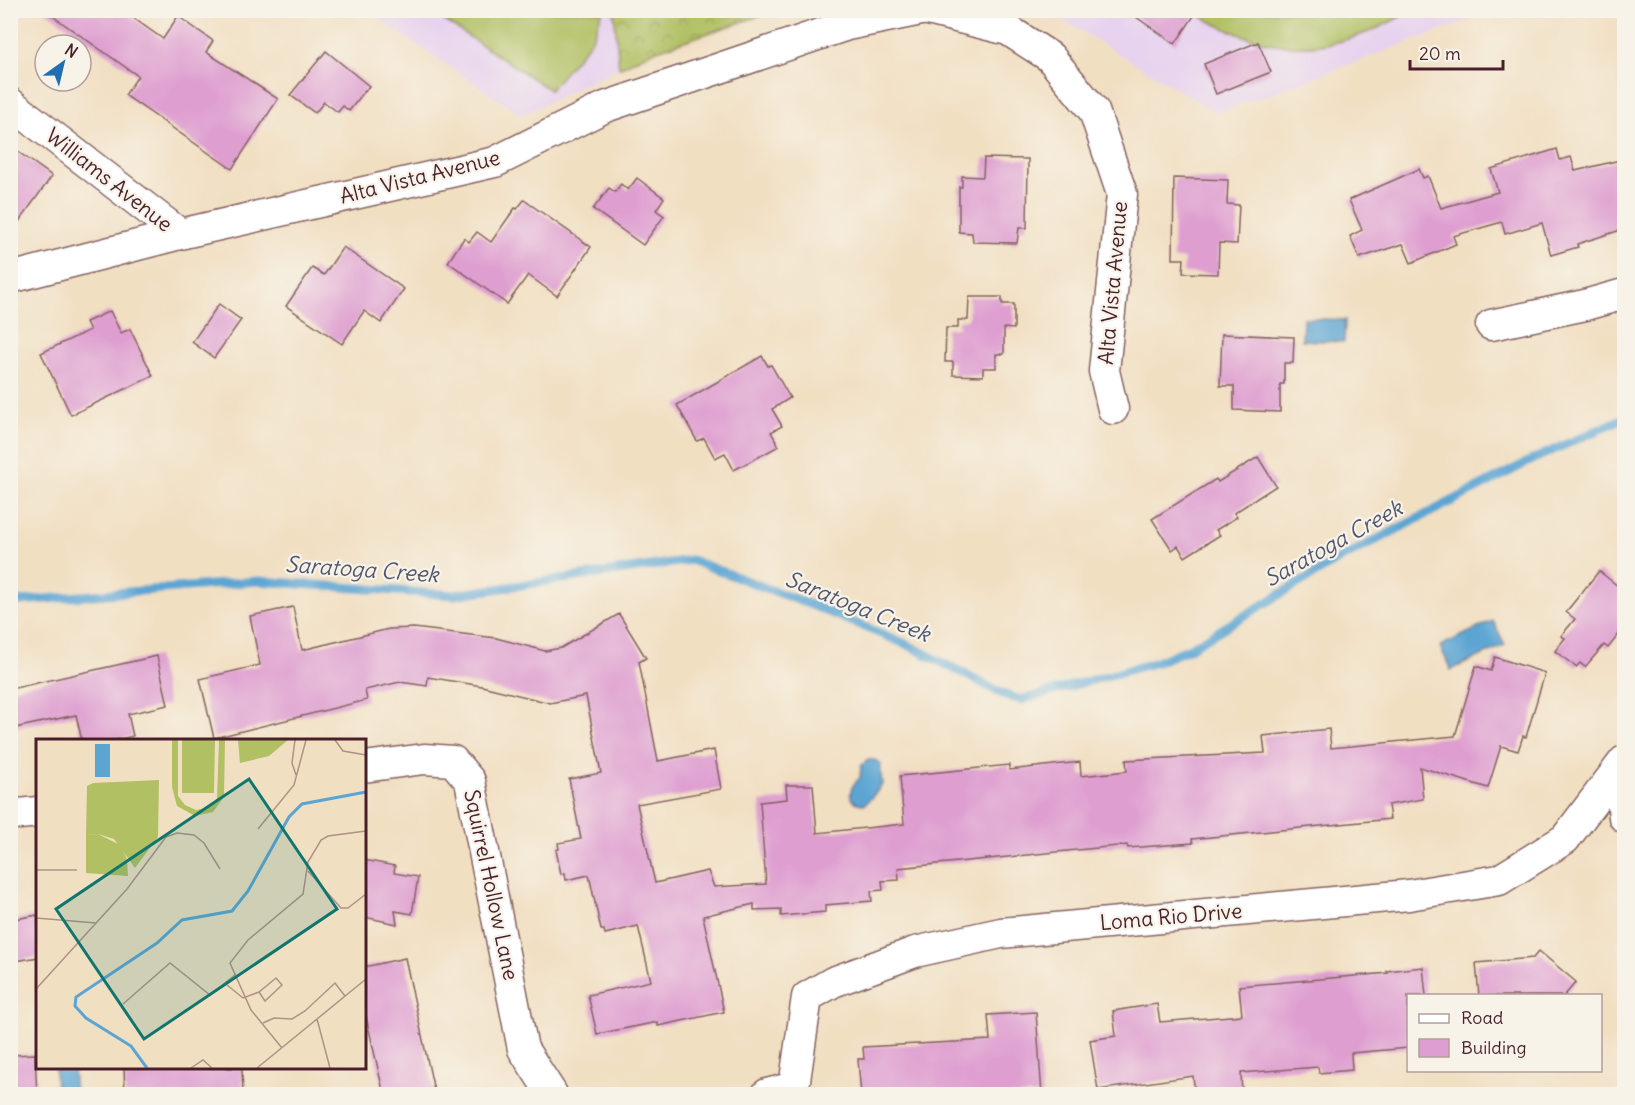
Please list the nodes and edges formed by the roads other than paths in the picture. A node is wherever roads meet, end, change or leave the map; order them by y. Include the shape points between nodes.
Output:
1 (921, 10) edge
2 (928, 10) edge
3 (10, 103) edge
4 (180, 234) junction
5 (10, 278) edge
6 (1624, 294) edge
7 (1491, 325) dead end
8 (1113, 409) dead end
9 (1622, 765) edge
10 (366, 767) edge
11 (1624, 817) edge
12 (785, 1092) edge
13 (552, 1095) edge

1 - 4 street, Alta Vista Avenue via 847,26 604,107 495,162
2 - 8 street, Alta Vista Avenue via 1008,30 1050,57 1094,111 1122,194 1104,371
3 - 4 street, Williams Avenue
4 - 5 street, Alta Vista Avenue
6 - 7 street
9 - 11 street
9 - 12 street, Loma Rio Drive via 1565,839 1498,880 1409,895 1001,933 915,952 832,982 807,997
10 - 13 street, Squirrel Hollow Lane via 424,759 453,761 470,781 523,1049

